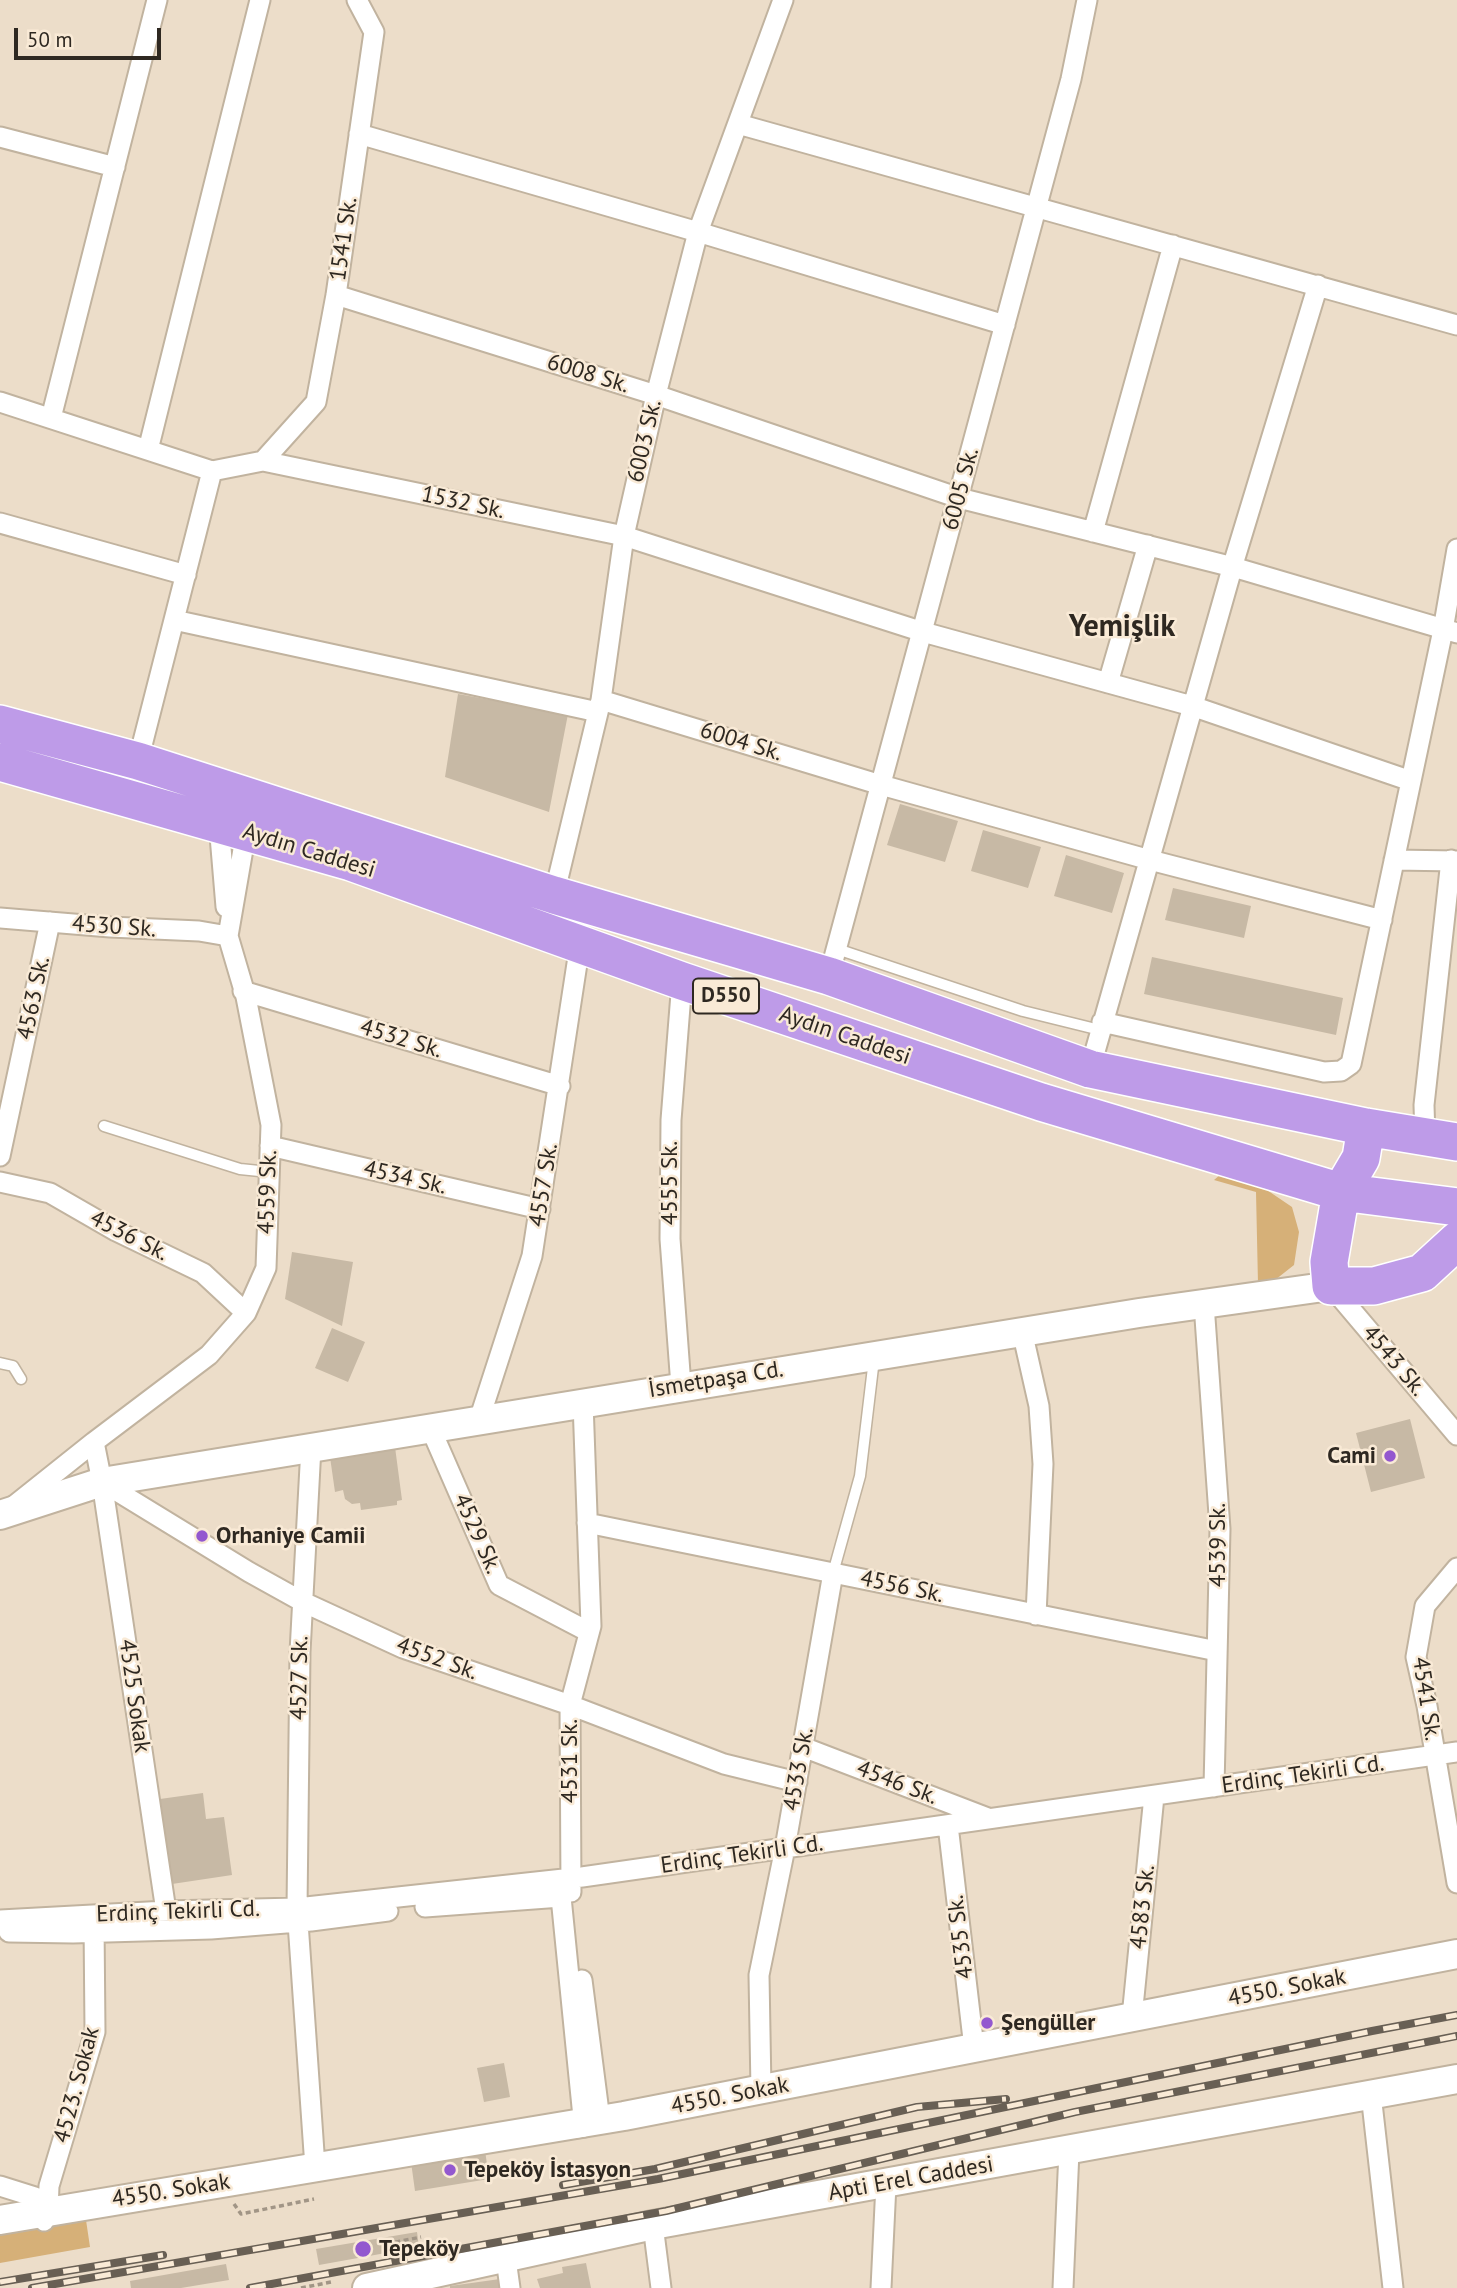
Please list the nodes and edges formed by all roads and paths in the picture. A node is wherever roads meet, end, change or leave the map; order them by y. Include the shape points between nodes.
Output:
1 (157, 0) edge
2 (260, 0) edge
3 (357, 0) edge
4 (783, 0) edge
5 (1087, 0) edge
6 (738, 124) junction
7 (359, 134) junction
8 (0, 137) edge
9 (115, 167) junction
10 (1036, 208) junction
11 (698, 232) junction
12 (1173, 245) junction
13 (1318, 285) junction
14 (336, 295) junction
15 (1005, 325) junction
16 (1457, 325) edge
17 (656, 395) junction
18 (0, 402) edge
19 (51, 418) junction
20 (148, 450) junction
21 (263, 461) junction
22 (212, 471) junction
23 (958, 498) junction
24 (0, 523) edge
25 (1093, 532) junction
26 (624, 536) junction
27 (1148, 545) junction
28 (1457, 549) edge
29 (1233, 567) junction
30 (186, 575) junction
31 (174, 620) junction
32 (1450, 631) edge
33 (923, 632) junction
34 (1108, 683) junction
35 (600, 706) junction
36 (1192, 706) junction
37 (0, 724) edge
38 (138, 761) junction
39 (0, 762) edge
40 (1411, 781) junction
41 (881, 785) junction
42 (232, 828) junction
43 (1150, 860) junction
44 (1394, 860) junction
45 (1454, 860) edge
46 (554, 895) junction
47 (0, 918) edge
48 (1382, 920) junction
49 (50, 922) junction
50 (228, 936) junction
51 (580, 944) junction
52 (833, 962) junction
53 (682, 981) junction
54 (243, 991) junction
55 (1101, 1026) junction
56 (1090, 1069) junction
57 (559, 1086) junction
58 (104, 1126) dead end
59 (1366, 1127) junction
60 (1441, 1139) edge
61 (270, 1146) junction
62 (0, 1156) edge
63 (1257, 1168) junction
64 (269, 1172) junction
65 (0, 1182) edge
66 (1341, 1192) junction
67 (1457, 1207) edge
68 (540, 1209) junction
69 (1457, 1241) edge
70 (1330, 1274) junction
71 (1457, 1278) edge
72 (1374, 1286) junction
73 (1204, 1304) junction
74 (246, 1312) junction
75 (1022, 1331) junction
76 (874, 1355) junction
77 (0, 1363) edge
78 (21, 1379) dead end
79 (681, 1386) junction
80 (583, 1402) junction
81 (479, 1420) junction
82 (430, 1427) junction
83 (1457, 1435) edge
84 (94, 1442) junction
85 (311, 1447) junction
86 (102, 1482) junction
87 (2, 1515) edge
88 (587, 1523) junction
89 (1457, 1568) edge
90 (833, 1573) junction
91 (303, 1602) junction
92 (1036, 1615) junction
93 (589, 1632) junction
94 (1217, 1651) junction
95 (570, 1705) junction
96 (803, 1747) junction
97 (1457, 1752) edge
98 (1435, 1756) junction
99 (797, 1782) junction
100 (1214, 1787) junction
101 (1154, 1796) junction
102 (990, 1819) junction
103 (948, 1825) junction
104 (785, 1848) junction
105 (569, 1879) junction
106 (1457, 1883) edge
107 (166, 1911) junction
108 (297, 1915) junction
109 (0, 1920) edge
110 (94, 1924) junction
111 (0, 1932) edge
112 (1457, 1954) edge
113 (1132, 2017) junction
114 (974, 2048) junction
115 (1457, 2079) edge
116 (761, 2090) junction
117 (1371, 2094) junction
118 (592, 2122) junction
119 (1069, 2151) junction
120 (315, 2167) junction
121 (886, 2184) junction
122 (0, 2186) edge
123 (226, 2194) junction
124 (314, 2199) dead end
125 (22, 2218) edge
126 (653, 2225) junction
127 (421, 2237) dead end
128 (387, 2244) dead end
129 (506, 2259) junction
130 (331, 2282) dead end
131 (301, 2288) edge
132 (367, 2288) edge
133 (510, 2288) edge
134 (661, 2288) edge
135 (881, 2288) edge
136 (1063, 2288) edge
137 (1393, 2288) edge

1 - 9 street
2 - 20 street
3 - 7 street, 1541 Sk. via 374,32
4 - 6 street, 6003 Sk.
5 - 10 street, 6005 Sk.
6 - 10 street
6 - 11 street, 6003 Sk.
7 - 11 street
7 - 14 street, 1541 Sk.
8 - 9 street
9 - 19 street
10 - 12 street
10 - 15 street, 6005 Sk.
11 - 15 street
11 - 17 street, 6003 Sk.
12 - 13 street
12 - 25 street
13 - 16 street
13 - 29 street
14 - 17 street, 6008 Sk.
14 - 21 street, 1541 Sk. via 316,402
15 - 23 street, 6005 Sk.
17 - 23 street, 6008 Sk.
17 - 26 street, 6003 Sk.
18 - 19 street, 1532 Sk.
19 - 20 street, 1532 Sk.
20 - 22 street, 1532 Sk.
21 - 22 street, 1532 Sk.
21 - 26 street, 1532 Sk.
22 - 30 street
23 - 25 street, 6008 Sk.
23 - 33 street, 6005 Sk.
24 - 30 street
25 - 27 street, 6008 Sk.
26 - 33 street, 1532 Sk.
26 - 35 street, 6003 Sk.
27 - 29 street, 6008 Sk.
27 - 34 street
28 - 32 street
29 - 32 street, 6008 Sk.
29 - 36 street
30 - 31 street
31 - 35 street, 6004 Sk.
31 - 38 street
32 - 40 street
33 - 34 street, 1532 Sk.
33 - 41 street, 6005 Sk.
34 - 36 street, 1532 Sk.
35 - 41 street, 6004 Sk.
35 - 46 street, 6003 Sk.
36 - 40 street, 1532 Sk.
36 - 43 street
37 - 38 highway, Aydın Caddesi / D550
38 - 46 highway, Aydın Caddesi / D550
39 - 42 highway, Aydın Caddesi / D550
40 - 44 street
41 - 43 street, 6004 Sk.
41 - 52 street, 6005 Sk.
42 - 50 street
42 - 50 street, 4559 Sk.
42 - 51 highway, Aydın Caddesi / D550 via 351,862
43 - 48 street, 6004 Sk.
43 - 55 street
44 - 45 street
44 - 48 street
45 - 60 street via 1424,1105
46 - 52 highway, Aydın Caddesi / D550
47 - 49 street, 4530 Sk.
48 - 55 street via 1351,1064 1341,1071 1324,1072
49 - 50 street, 4530 Sk.
49 - 62 street, 4563 Sk.
50 - 54 street, 4559 Sk.
51 - 53 highway, Aydın Caddesi / D550
51 - 57 street, 4557 Sk.
52 - 55 lane via 1023,1011
52 - 56 highway, Aydın Caddesi / D550
53 - 63 highway, Aydın Caddesi / D550 via 1041,1102
53 - 79 street, 4555 Sk. via 671,1119 670,1239
54 - 57 street, 4532 Sk.
54 - 61 street, 4559 Sk. via 271,1125
55 - 56 street
56 - 59 highway, Aydın Caddesi / D550
57 - 68 street, 4557 Sk.
58 - 64 lane via 240,1169
59 - 60 highway, Aydın Caddesi / D550
59 - 66 highway via 1361,1158
61 - 64 street, 4559 Sk.
61 - 68 street, 4534 Sk.
63 - 66 highway, Aydın Caddesi / D550
63 - 70 highway via 1298,1196 1320,1227
64 - 74 street, 4559 Sk. via 266,1268
65 - 74 street, 4536 Sk. via 50,1194 203,1273
66 - 67 highway, Aydın Caddesi / D550
66 - 70 highway
68 - 81 street, 4557 Sk. via 532,1256
69 - 72 highway via 1422,1273
70 - 72 highway
70 - 73 street, İsmetpaşa Cd.
70 - 83 street, 4543 Sk.
71 - 72 highway
73 - 75 street, İsmetpaşa Cd.
73 - 94 street, 4539 Sk. via 1220,1529
74 - 84 street, 4559 Sk. via 209,1355
75 - 76 street, İsmetpaşa Cd.
75 - 92 street via 1039,1406 1043,1464
76 - 79 street, İsmetpaşa Cd.
76 - 90 lane via 860,1476
77 - 78 lane via 13,1366
79 - 80 street, İsmetpaşa Cd.
80 - 81 street, İsmetpaşa Cd.
80 - 88 street, 4531 Sk.
81 - 82 street, İsmetpaşa Cd.
82 - 85 street, İsmetpaşa Cd.
82 - 93 street, 4529 Sk. via 499,1585
84 - 86 street
84 - 87 street, 4559 Sk.
85 - 86 street, İsmetpaşa Cd.
85 - 91 street, 4527 Sk.
86 - 87 street, İsmetpaşa Cd.
86 - 91 street, 4552 Sk.
86 - 107 street, 4525 Sokak
88 - 90 street, 4556 Sk.
88 - 93 street, 4531 Sk.
89 - 98 street, 4541 Sk. via 1425,1606 1416,1657
90 - 92 street, 4556 Sk.
90 - 96 street, 4533 Sk.
91 - 95 street, 4552 Sk. via 403,1648
91 - 108 street, 4527 Sk.
92 - 94 street, 4556 Sk.
93 - 95 street, 4531 Sk.
94 - 100 street, 4539 Sk.
95 - 99 street, 4552 Sk. via 724,1764
95 - 105 street, 4531 Sk.
96 - 99 street, 4533 Sk.
96 - 102 street, 4546 Sk.
97 - 98 street, Erdinç Tekirli Cd.
98 - 100 street, Erdinç Tekirli Cd.
98 - 106 street, 4541 Sk.
99 - 104 street, 4533 Sk.
100 - 101 street, Erdinç Tekirli Cd.
101 - 102 street, Erdinç Tekirli Cd.
101 - 113 street, 4583 Sk.
102 - 103 street, Erdinç Tekirli Cd.
103 - 104 street, Erdinç Tekirli Cd.
103 - 114 street, 4535 Sk.
104 - 105 street, Erdinç Tekirli Cd.
104 - 116 street, 4533 Sk. via 759,1975
105 - 108 street, Erdinç Tekirli Cd.
105 - 118 street, 4531 Sk.
107 - 108 street, Erdinç Tekirli Cd.
107 - 110 street, Erdinç Tekirli Cd.
108 - 110 street via 211,1928
108 - 118 street via 561,1897
108 - 120 street, 4527 Sk.
109 - 110 street, Erdinç Tekirli Cd.
110 - 111 street
110 - 125 street, 4523. Sokak via 95,2032 49,2186
112 - 113 street, 4550. Sokak
113 - 114 street, 4550. Sokak
114 - 116 street, 4550. Sokak
115 - 117 street, Apti Erel Caddesi
116 - 118 street, 4550. Sokak
117 - 119 street, Apti Erel Caddesi
117 - 137 street
118 - 120 street, 4550. Sokak
118 - 123 street
119 - 121 street, Apti Erel Caddesi
119 - 136 street
120 - 125 street, 4550. Sokak
121 - 126 street, Apti Erel Caddesi
121 - 135 street
122 - 125 street via 34,2197
123 - 124 path via 242,2214
123 - 125 street
126 - 129 street, Apti Erel Caddesi
126 - 134 street
127 - 128 path
129 - 132 street, Apti Erel Caddesi
129 - 133 street
130 - 131 path

